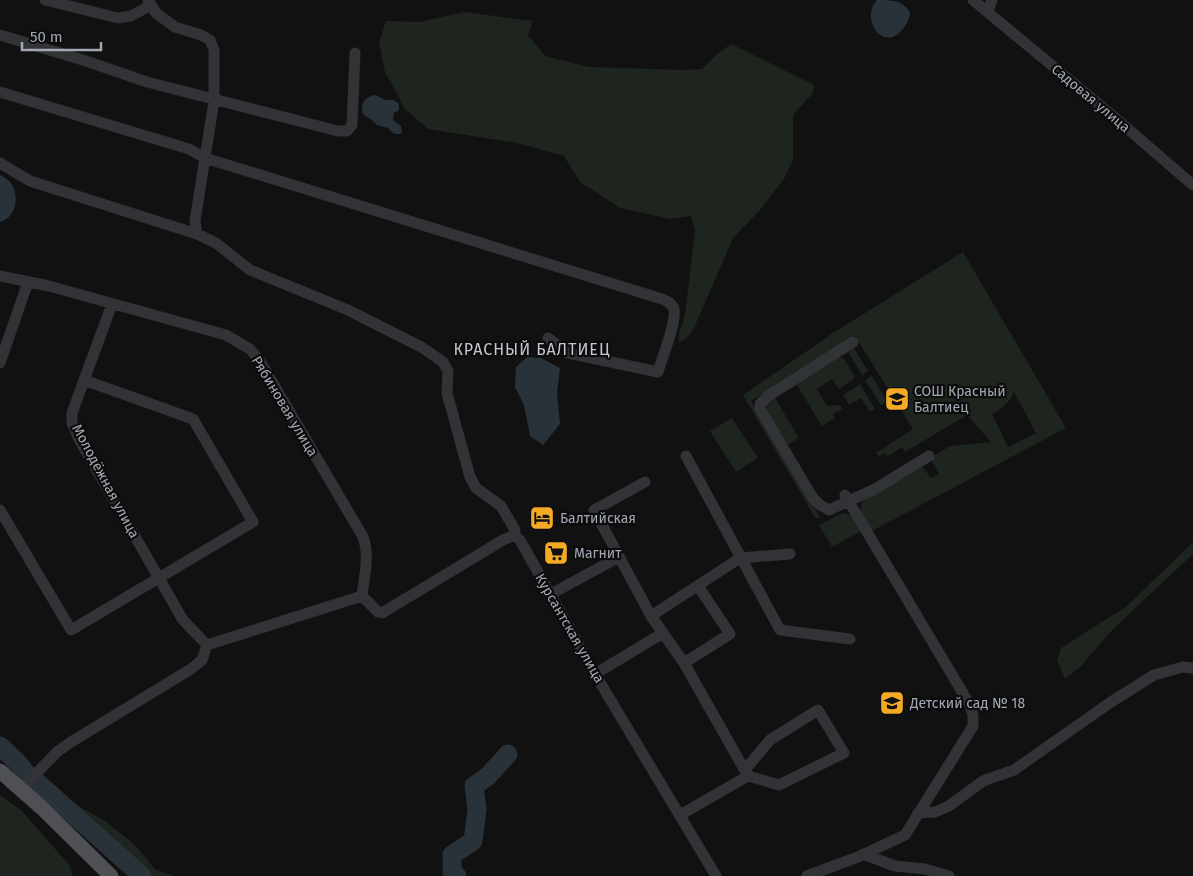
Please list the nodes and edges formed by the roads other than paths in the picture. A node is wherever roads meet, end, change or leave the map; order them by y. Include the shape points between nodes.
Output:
1 (45, 0) edge
2 (973, 0) edge
3 (992, 0) edge
4 (149, 2) edge
5 (988, 12) junction
6 (0, 35) edge
7 (354, 53) dead end
8 (0, 92) edge
9 (214, 101) junction
10 (205, 158) junction
11 (0, 163) edge
12 (1193, 185) edge
13 (198, 234) junction
14 (0, 276) edge
15 (28, 282) junction
16 (112, 304) junction
17 (548, 338) dead end
18 (852, 342) dead end
19 (0, 363) edge
20 (84, 380) junction
21 (686, 456) dead end
22 (929, 456) dead end
23 (645, 482) dead end
24 (847, 498) junction
25 (0, 510) edge
26 (514, 536) junction
27 (790, 554) dead end
28 (619, 556) junction
29 (740, 558) junction
30 (158, 577) junction
31 (698, 586) junction
32 (551, 594) junction
33 (362, 596) junction
34 (651, 616) junction
35 (663, 633) junction
36 (850, 639) dead end
37 (207, 645) junction
38 (684, 663) junction
39 (1193, 668) edge
40 (596, 674) junction
41 (0, 771) edge
42 (747, 773) junction
43 (21, 789) junction
44 (918, 813) junction
45 (680, 815) junction
46 (863, 854) junction
47 (111, 876) edge
48 (716, 876) edge
49 (807, 876) edge
50 (949, 876) edge

1 - 4 street via 118,18 132,16
2 - 5 street, Садовая улица
3 - 5 street
4 - 9 street via 156,13 175,27 210,40 214,50
5 - 12 street, Садовая улица
6 - 9 street
7 - 9 street via 352,125 347,130 338,132
8 - 10 street via 189,150
9 - 10 street
10 - 13 street via 195,221
10 - 17 street via 662,299 674,308 674,320 658,372 568,353
11 - 13 street, Курсантская улица via 30,181
13 - 26 street, Курсантская улица via 250,270 348,310 423,348 443,362 448,371 446,393 470,477 476,488 501,506 515,530
14 - 15 street, Рябиновая улица
15 - 16 street, Рябиновая улица
15 - 19 street
16 - 20 street, Молодёжная улица
16 - 33 street, Рябиновая улица via 226,335 250,349 363,537 367,555
18 - 24 street via 760,404 813,498 829,510
20 - 30 street, Молодёжная улица via 72,413 72,423
20 - 30 street via 193,419 253,522
21 - 29 street
22 - 24 street via 875,489
23 - 28 street via 594,510
24 - 44 street via 974,715 973,726
25 - 30 street via 71,630
26 - 32 street, Курсантская улица via 520,540
26 - 33 street via 382,613
27 - 29 street
28 - 32 street
28 - 34 street
29 - 31 street
29 - 36 street via 780,630
30 - 37 street, Молодёжная улица via 183,620
31 - 34 street
31 - 38 street via 730,634
32 - 40 street, Курсантская улица
33 - 37 street
34 - 35 street
35 - 38 street
35 - 40 street
37 - 43 street via 202,660 191,669 71,742
38 - 42 street
39 - 44 street via 1183,667 1154,674 1014,770 983,781 949,806 935,812
40 - 45 street, Курсантская улица
41 - 43 main road
42 - 42 street via 779,785 844,753 818,710 770,740
42 - 45 street
43 - 47 main road
44 - 46 street via 905,836
45 - 48 street, Курсантская улица
46 - 49 street
46 - 50 street via 894,866 925,869

